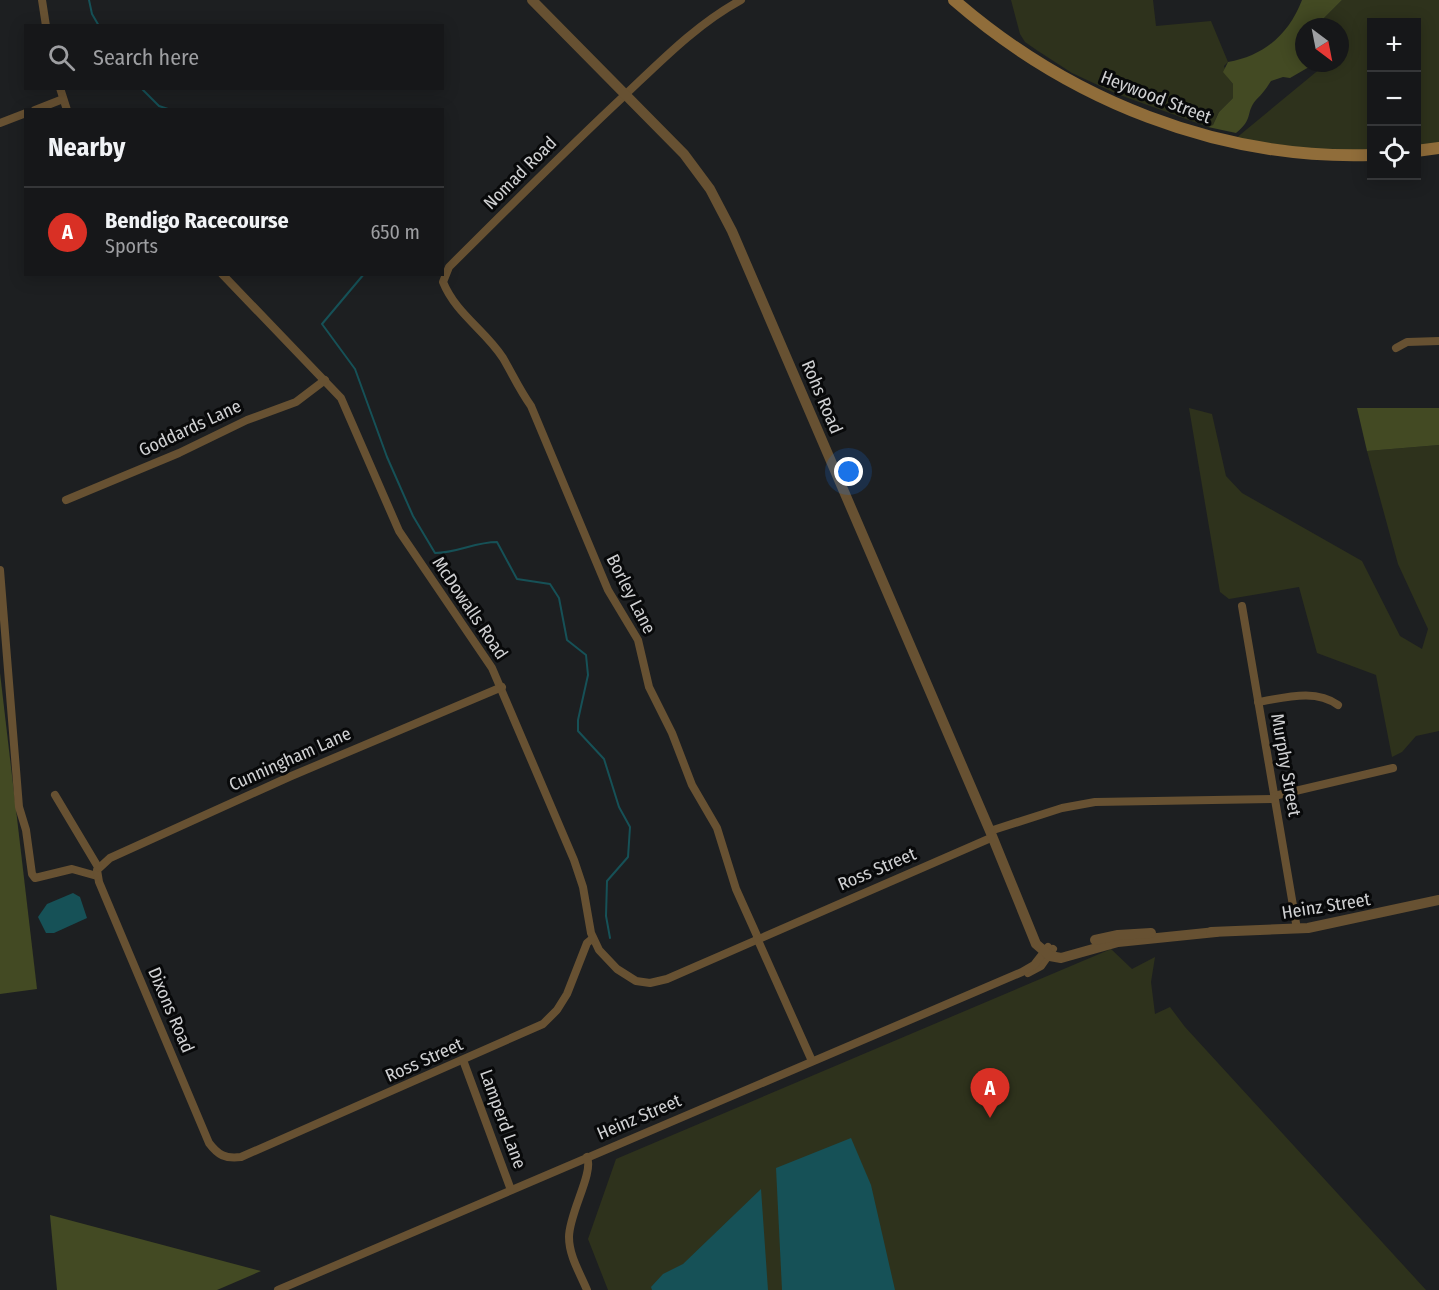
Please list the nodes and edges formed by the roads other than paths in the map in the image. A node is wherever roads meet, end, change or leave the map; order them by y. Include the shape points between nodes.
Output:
1 (42, 0) edge
2 (532, 0) edge
3 (741, 0) edge
4 (954, 0) edge
5 (46, 24) edge
6 (61, 90) edge
7 (626, 93) junction
8 (63, 99) junction
9 (40, 108) edge
10 (66, 108) edge
11 (24, 114) edge
12 (0, 123) edge
13 (1439, 148) edge
14 (1421, 150) edge
15 (1367, 155) edge
16 (224, 276) edge
17 (443, 282) joint
18 (1439, 341) edge
19 (1396, 348) dead end
20 (325, 380) junction
21 (66, 500) dead end
22 (0, 570) edge
23 (1242, 606) dead end
24 (502, 687) junction
25 (1258, 702) junction
26 (1338, 705) dead end
27 (1393, 768) dead end
28 (55, 795) dead end
29 (1275, 797) junction
30 (991, 834) junction
31 (97, 871) junction
32 (1439, 900) edge
33 (1297, 929) junction
34 (593, 938) junction
35 (758, 938) junction
36 (1048, 951) junction
37 (642, 983) joint
38 (463, 1060) junction
39 (812, 1061) junction
40 (223, 1157) joint
41 (587, 1157) junction
42 (511, 1190) junction
43 (278, 1290) edge
44 (587, 1290) edge

1 - 5 street
2 - 7 street, Rohs Road
3 - 7 street via 700,26
4 - 15 main road, Heywood Street via 1042,64 1145,116 1195,133 1257,147
6 - 8 street
7 - 17 street, Nomad Road via 450,267
7 - 30 street, Rohs Road via 684,153 710,189 732,231
8 - 9 street
8 - 10 street
11 - 12 street
13 - 14 main road
16 - 20 street, McDowalls Road
17 - 35 street, Borley Lane via 459,311 502,358 531,406 600,572 638,640 649,687 692,785 717,828 736,889
18 - 19 street via 1407,342
20 - 21 street, Goddards Lane via 296,402
20 - 24 street, McDowalls Road via 345,406 399,531
22 - 31 street via 19,807 32,874 35,878 46,878 72,869
23 - 25 street, Murphy Street
24 - 31 street, Cunningham Lane via 110,858
24 - 34 street, McDowalls Road via 574,860
25 - 26 street via 1306,695
25 - 29 street, Murphy Street
27 - 29 street, Ross Street
28 - 31 street, Dixons Road
29 - 30 street, Ross Street via 1095,802 1062,808
29 - 33 street, Murphy Street
30 - 35 street, Ross Street
30 - 36 street, Rohs Road via 1033,939
31 - 40 street, Dixons Road via 209,1143
32 - 33 street, Heinz Street
33 - 36 street, Heinz Street via 1148,936 1068,957
34 - 37 street, McDowalls Road via 611,964
34 - 38 street, Ross Street via 587,943 567,994 550,1017 535,1028
35 - 37 street, Ross Street via 667,979
35 - 39 street, Borley Lane
36 - 39 street, Heinz Street via 1028,969 1013,976
38 - 40 street, Ross Street via 241,1157
38 - 42 street, Lamperd Lane
39 - 41 street, Heinz Street
41 - 42 street, Heinz Street
41 - 44 street via 589,1170 572,1212 569,1237
42 - 43 street, Heinz Street

